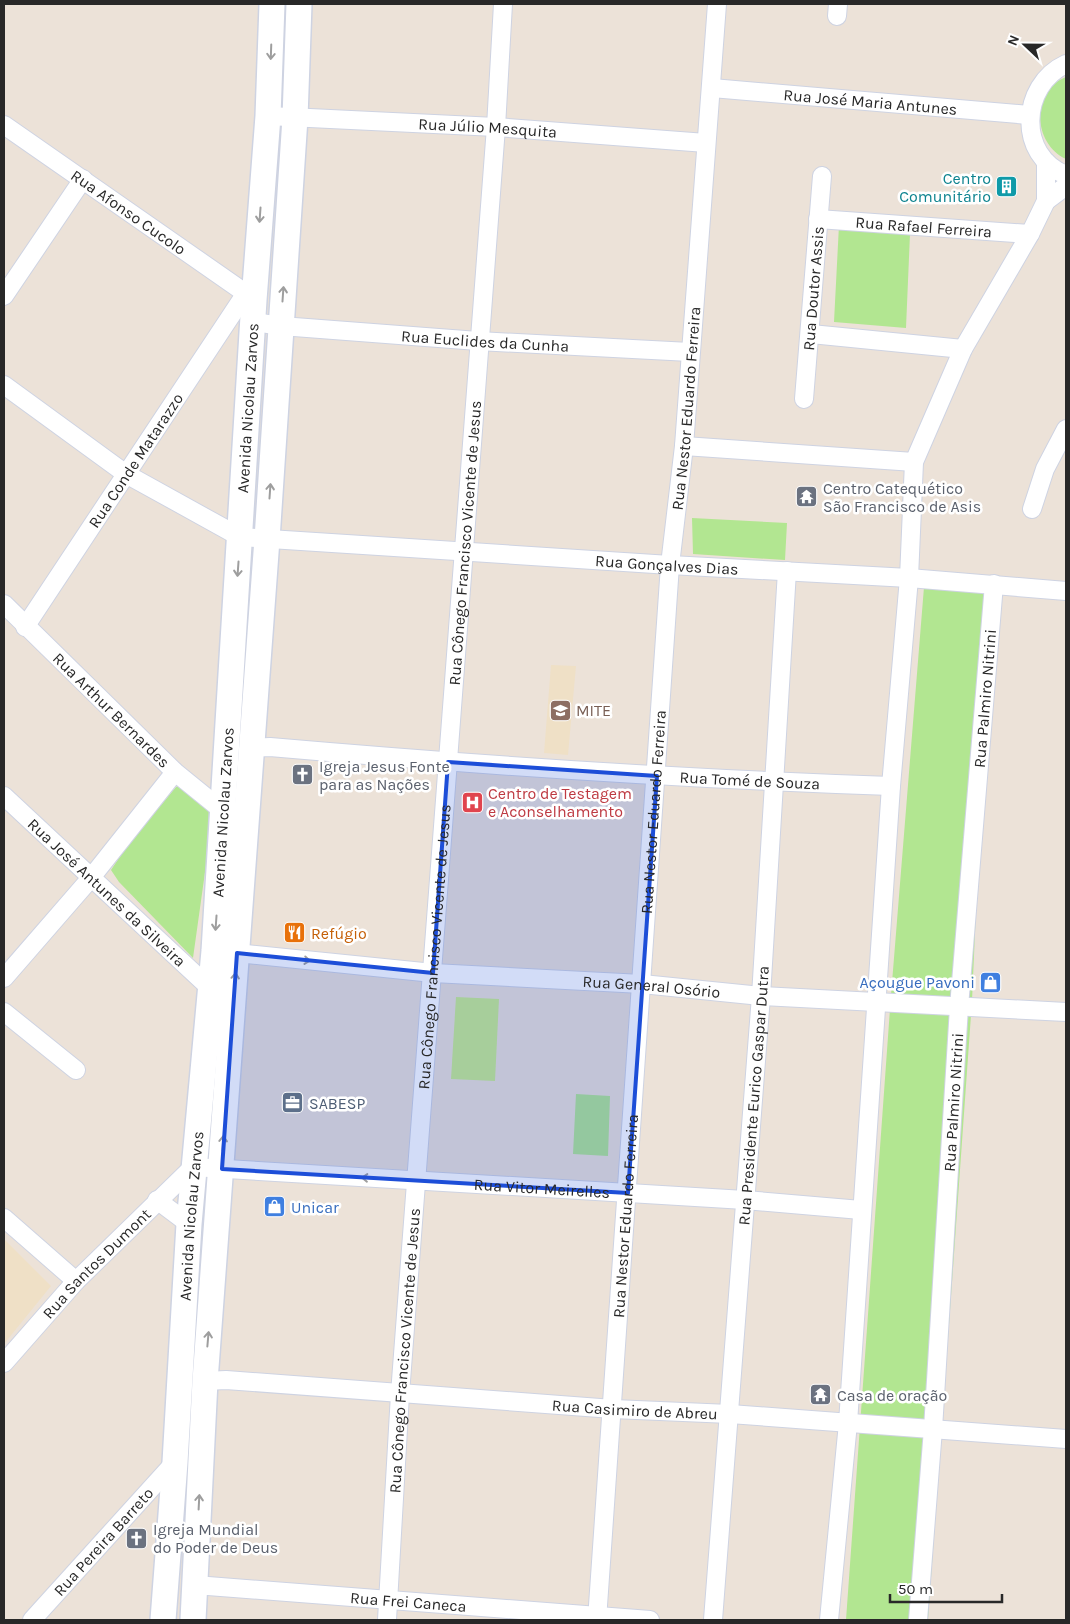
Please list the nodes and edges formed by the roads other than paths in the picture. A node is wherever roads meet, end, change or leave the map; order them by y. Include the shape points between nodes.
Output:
1 (272, 4) edge
2 (299, 4) edge
3 (503, 4) edge
4 (717, 4) edge
5 (1066, 64) edge
6 (712, 88) junction
7 (1029, 115) junction
8 (268, 116) junction
9 (295, 118) junction
10 (4, 125) edge
11 (496, 127) junction
12 (706, 143) junction
13 (1046, 162) junction
14 (822, 176) dead end
15 (1066, 176) edge
16 (83, 179) junction
17 (1066, 186) edge
18 (1046, 201) junction
19 (818, 219) junction
20 (1030, 234) junction
21 (4, 296) edge
22 (251, 305) junction
23 (281, 326) junction
24 (811, 334) junction
25 (478, 341) junction
26 (963, 349) junction
27 (690, 352) junction
28 (4, 385) edge
29 (804, 399) dead end
30 (1066, 429) edge
31 (684, 446) junction
32 (914, 462) junction
33 (1058, 462) edge
34 (126, 474) junction
35 (1032, 509) dead end
36 (240, 537) junction
37 (267, 539) junction
38 (463, 552) junction
39 (670, 565) junction
40 (787, 571) junction
41 (909, 578) junction
42 (994, 584) junction
43 (1066, 592) edge
44 (4, 604) edge
45 (25, 626) junction
46 (239, 748) junction
47 (448, 762) junction
48 (175, 772) junction
49 (657, 776) junction
50 (774, 782) junction
51 (891, 786) junction
52 (4, 796) edge
53 (223, 811) junction
54 (90, 879) junction
55 (226, 952) junction
56 (433, 973) junction
57 (4, 978) edge
58 (642, 984) junction
59 (211, 989) junction
60 (761, 996) junction
61 (877, 1000) junction
62 (960, 1007) junction
63 (4, 1012) edge
64 (1066, 1012) edge
65 (76, 1070) dead end
66 (193, 1167) junction
67 (222, 1169) junction
68 (417, 1180) junction
69 (628, 1193) junction
70 (157, 1200) junction
71 (746, 1200) junction
72 (861, 1210) junction
73 (4, 1218) edge
74 (189, 1224) junction
75 (76, 1281) junction
76 (4, 1363) edge
77 (205, 1381) junction
78 (400, 1394) junction
79 (613, 1409) junction
80 (730, 1414) junction
81 (848, 1423) junction
82 (933, 1428) junction
83 (1066, 1439) edge
84 (176, 1462) junction
85 (195, 1585) junction
86 (389, 1600) junction
87 (597, 1618) edge
88 (32, 1620) edge
89 (163, 1620) edge
90 (193, 1620) edge
91 (387, 1620) edge
92 (650, 1620) edge
93 (713, 1620) edge
94 (829, 1620) edge
95 (918, 1620) edge

1 -> 8 main road, Avenida Nicolau Zarvos
2 - 9 main road, Avenida Nicolau Zarvos
3 - 11 street, Rua Cônego Francisco Vicente de Jesus
4 - 6 street, Rua Nestor Eduardo Ferreira
5 - 7 street via 1043,81
6 - 7 street, Rua José Maria Antunes
6 - 12 street, Rua Nestor Eduardo Ferreira
7 - 13 street via 1030,132
8 - 9 street, Rua Júlio Mesquita
8 -> 22 main road, Avenida Nicolau Zarvos
9 - 11 street, Rua Júlio Mesquita
23 -> 9 main road, Avenida Nicolau Zarvos
10 - 16 street, Rua Afonso Cucolo
11 - 12 street, Rua Júlio Mesquita
11 - 25 street, Rua Cônego Francisco Vicente de Jesus
12 - 27 street, Rua Nestor Eduardo Ferreira
13 - 15 street
13 - 18 street
14 - 19 street, Rua Doutor Assis
16 - 21 street
16 - 22 street, Rua Afonso Cucolo
17 - 18 street
18 - 20 street
19 - 20 street, Rua Rafael Ferreira
19 - 24 street, Rua Doutor Assis
20 - 26 street
22 - 23 street, Rua Euclides da Cunha
22 - 34 street, Rua Conde Matarazzo
22 - 36 main road, Avenida Nicolau Zarvos
23 - 25 street, Rua Euclides da Cunha
37 -> 23 main road, Avenida Nicolau Zarvos
24 - 26 street
24 - 29 street, Rua Doutor Assis
25 - 27 street, Rua Euclides da Cunha
25 - 38 street, Rua Cônego Francisco Vicente de Jesus
26 - 32 street
27 - 31 street, Rua Nestor Eduardo Ferreira
28 - 34 street
30 - 33 street
31 - 32 street
31 - 39 street, Rua Nestor Eduardo Ferreira
32 - 41 street
33 - 35 street via 1045,469
34 - 36 street
34 - 45 street, Rua Conde Matarazzo
36 - 37 street, Rua Gonçalves Dias
36 -> 46 main road, Avenida Nicolau Zarvos
37 - 38 street, Rua Gonçalves Dias
37 - 46 main road, Avenida Nicolau Zarvos
38 - 39 street, Rua Gonçalves Dias
38 - 47 street, Rua Cônego Francisco Vicente de Jesus
39 - 40 street, Rua Gonçalves Dias
39 - 49 street, Rua Nestor Eduardo Ferreira
40 - 41 street, Rua Gonçalves Dias
40 - 50 street, Rua Presidente Eurico Gaspar Dutra
41 - 42 street, Rua Gonçalves Dias
41 - 51 street
42 - 43 street, Rua Gonçalves Dias
42 - 62 street, Rua Palmiro Nitrini
44 - 45 street, Rua Arthur Bernardes
45 - 48 street, Rua Arthur Bernardes
46 - 47 street, Rua Tomé de Souza via 270,747
46 - 53 main road, Avenida Nicolau Zarvos
46 - 55 main road, Avenida Nicolau Zarvos
47 - 49 street, Rua Tomé de Souza
47 - 56 street, Rua Cônego Francisco Vicente de Jesus
48 - 53 street, Rua Arthur Bernardes
48 - 54 street
49 - 50 street, Rua Tomé de Souza
49 - 58 street, Rua Nestor Eduardo Ferreira
50 - 51 street, Rua Tomé de Souza
50 - 60 street, Rua Presidente Eurico Gaspar Dutra
51 - 61 street
52 - 54 street, Rua José Antunes da Silveira
53 -> 55 main road, Avenida Nicolau Zarvos
54 - 57 street
54 - 59 street, Rua José Antunes da Silveira
55 -> 56 street, Rua General Osório
55 - 59 main road, Avenida Nicolau Zarvos
67 -> 55 main road, Avenida Nicolau Zarvos
56 - 58 street, Rua General Osório
56 - 68 street, Rua Cônego Francisco Vicente de Jesus
58 - 60 street, Rua General Osório
58 - 69 street, Rua Nestor Eduardo Ferreira
59 - 66 main road, Avenida Nicolau Zarvos
60 - 61 street, Rua General Osório
60 - 71 street, Rua Presidente Eurico Gaspar Dutra
61 - 62 street, Rua General Osório
61 - 72 street
62 - 64 street, Rua General Osório
62 - 82 street, Rua Palmiro Nitrini
63 - 65 street
66 - 67 street, Rua Vitor Meirelles
66 - 70 street, Rua Santos Dumont
66 - 74 main road, Avenida Nicolau Zarvos
68 -> 67 street, Rua Vitor Meirelles
77 -> 67 main road, Avenida Nicolau Zarvos
68 - 69 street, Rua Vitor Meirelles
68 - 78 street, Rua Cônego Francisco Vicente de Jesus
69 - 71 street, Rua Vitor Meirelles
69 - 79 street, Rua Nestor Eduardo Ferreira
70 - 74 street
70 - 75 street, Rua Santos Dumont
71 - 72 street, Rua Vitor Meirelles
71 - 80 street, Rua Presidente Eurico Gaspar Dutra
72 - 81 street
73 - 75 street
74 - 84 main road, Avenida Nicolau Zarvos
75 - 76 street, Rua Santos Dumont
77 - 78 street, Rua Casimiro de Abreu
85 -> 77 main road, Avenida Nicolau Zarvos
78 - 79 street, Rua Casimiro de Abreu
78 - 86 street, Rua Cônego Francisco Vicente de Jesus
79 - 80 street, Rua Casimiro de Abreu
79 - 87 street, Rua Nestor Eduardo Ferreira
80 - 81 street, Rua Casimiro de Abreu
80 - 93 street, Rua Presidente Eurico Gaspar Dutra
81 - 82 street, Rua Casimiro de Abreu
81 - 94 street
82 - 83 street, Rua Casimiro de Abreu
82 - 95 street, Rua Palmiro Nitrini
84 - 88 street, Rua Pereira Barreto
84 - 89 main road, Avenida Nicolau Zarvos
85 - 86 street, Rua Frei Caneca
85 - 90 main road, Avenida Nicolau Zarvos
86 - 87 street, Rua Frei Caneca
86 - 91 street, Rua Cônego Francisco Vicente de Jesus
87 - 92 street, Rua Frei Caneca

